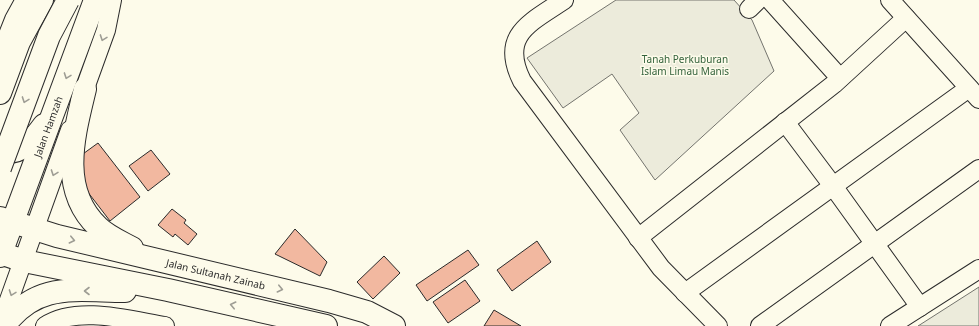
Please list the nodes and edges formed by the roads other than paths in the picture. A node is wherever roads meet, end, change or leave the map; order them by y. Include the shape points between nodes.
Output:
1 (27, 0) edge
2 (42, 0) edge
3 (68, 0) edge
4 (95, 0) edge
5 (112, 0) edge
6 (564, 0) edge
7 (770, 0) edge
8 (890, 0) edge
9 (906, 18) junction
10 (0, 60) edge
11 (840, 78) junction
12 (85, 89) junction
13 (0, 93) edge
14 (974, 94) edge
15 (54, 111) junction
16 (785, 122) junction
17 (0, 150) edge
18 (0, 168) edge
19 (979, 169) edge
20 (833, 186) junction
21 (6, 220) edge
22 (34, 229) junction
23 (638, 238) junction
24 (875, 244) junction
25 (0, 254) edge
26 (148, 258) junction
27 (24, 261) junction
28 (979, 269) edge
29 (168, 290) junction
30 (685, 293) junction
31 (920, 307) junction
32 (110, 317) junction
33 (273, 320) edge
34 (68, 322) edge
35 (709, 323) edge
36 (0, 325) edge
37 (4, 326) edge
38 (45, 326) edge
39 (90, 326) edge
40 (165, 326) edge
41 (326, 326) edge
42 (394, 326) edge
43 (760, 326) edge
44 (890, 326) edge

1 - 10 main road
2 - 13 main road via 19,42
3 -> 18 main road, bridge via 49,36
4 -> 15 main road, Jalan Hamzah
5 -> 12 street via 106,30
6 - 23 street via 519,34 513,49 515,67 522,81
7 - 11 street
8 - 9 street
9 - 11 street
9 - 14 street
11 - 16 street
12 -> 22 street
12 - 26 main road via 73,142 72,163 76,193 89,217 99,228
14 - 20 street
15 - 17 main road via 28,145 11,152
15 - 21 main road, Jalan Hamzah
16 - 20 street
16 - 23 street
19 - 24 street
20 - 24 street
20 - 30 street
21 - 22 main road, Jalan Sultanah Zainab
21 - 25 main road, Jalan Hamzah
22 -> 26 main road, Jalan Sultanah Zainab
22 - 27 street
23 - 30 street via 661,268
24 - 31 street
24 - 43 street
25 - 27 main road
26 -> 42 main road, Jalan Sultanah Zainab via 329,301 367,312
27 - 29 main road
27 -> 36 street
28 - 31 street
33 -> 29 main road
29 -> 37 main road via 50,293 34,298 19,309
30 - 35 street
31 - 44 street
32 - 34 street via 77,315
32 - 39 street
32 - 40 street
33 - 41 main road
34 - 38 street

